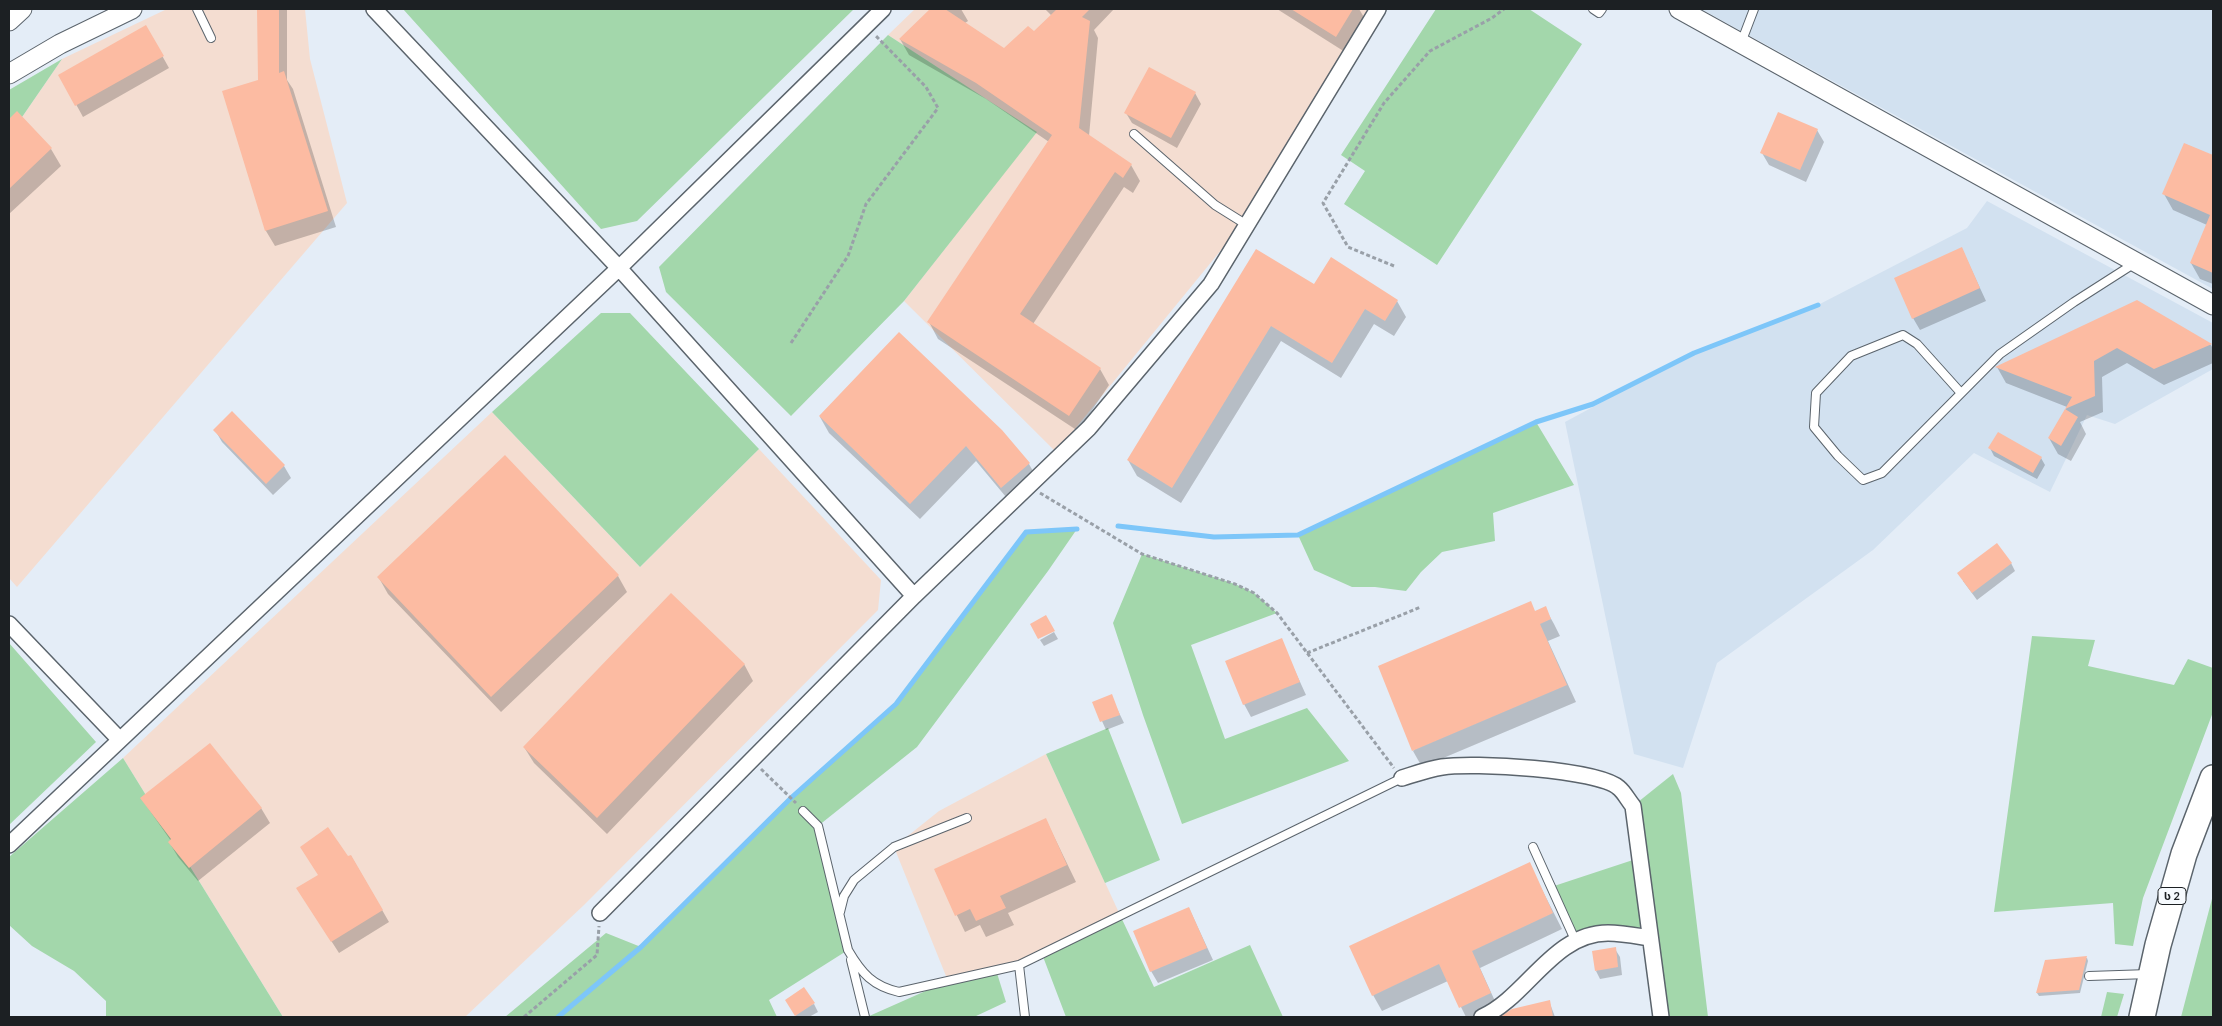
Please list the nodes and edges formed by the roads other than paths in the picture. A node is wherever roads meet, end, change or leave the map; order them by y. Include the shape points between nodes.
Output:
1 (22, 9) edge
2 (132, 9) edge
3 (198, 9) edge
4 (374, 9) edge
5 (884, 9) edge
6 (1378, 9) edge
7 (1593, 9) edge
8 (1602, 9) edge
9 (1680, 9) edge
10 (1754, 9) edge
11 (9, 21) edge
12 (211, 38) dead end
13 (1741, 43) junction
14 (9, 74) edge
15 (1134, 134) dead end
16 (1247, 225) junction
17 (2137, 262) junction
18 (619, 268) junction
19 (2213, 305) edge
20 (1961, 393) junction
21 (914, 596) junction
22 (9, 624) edge
23 (120, 740) junction
24 (1402, 778) joint
25 (2213, 778) edge
26 (803, 811) road end
27 (967, 818) dead end
28 (9, 845) edge
29 (1533, 847) dead end
30 (600, 913) road end
31 (840, 915) junction
32 (1650, 938) junction
33 (1576, 942) junction
34 (848, 950) junction
35 (1019, 965) junction
36 (2151, 974) junction
37 (2089, 976) dead end
38 (865, 1017) edge
39 (1025, 1017) edge
40 (1482, 1017) edge
41 (1661, 1017) edge
42 (2142, 1017) edge

1 - 11 street
2 - 14 street via 60,44
3 - 12 lane
4 - 18 street
5 - 18 street
6 - 16 street
7 - 8 lane via 1599,13
9 - 13 street
10 - 13 lane
13 - 17 street
15 - 16 lane via 1215,205
16 - 21 street via 1211,284 1089,428
17 - 19 street
17 - 20 lane via 2000,354
18 - 21 street
18 - 23 street
20 - 20 lane via 1882,473 1863,480 1814,427 1816,393 1851,356 1903,335 1917,344
21 - 30 street
22 - 23 street
23 - 28 street
24 - 32 street via 1442,767 1493,764 1560,772 1618,787 1633,806
24 - 35 lane
25 - 36 highway, ს 2 via 2184,854
26 - 31 lane via 818,826
27 - 31 lane via 894,847 854,880 844,896
29 - 33 lane
31 - 34 lane
32 - 33 street via 1607,933 1587,936
32 - 41 street
33 - 40 street via 1564,948 1497,1011
34 - 35 lane via 869,979 899,992
34 - 38 lane
35 - 39 lane
36 - 37 lane
36 - 42 highway, ს 2

